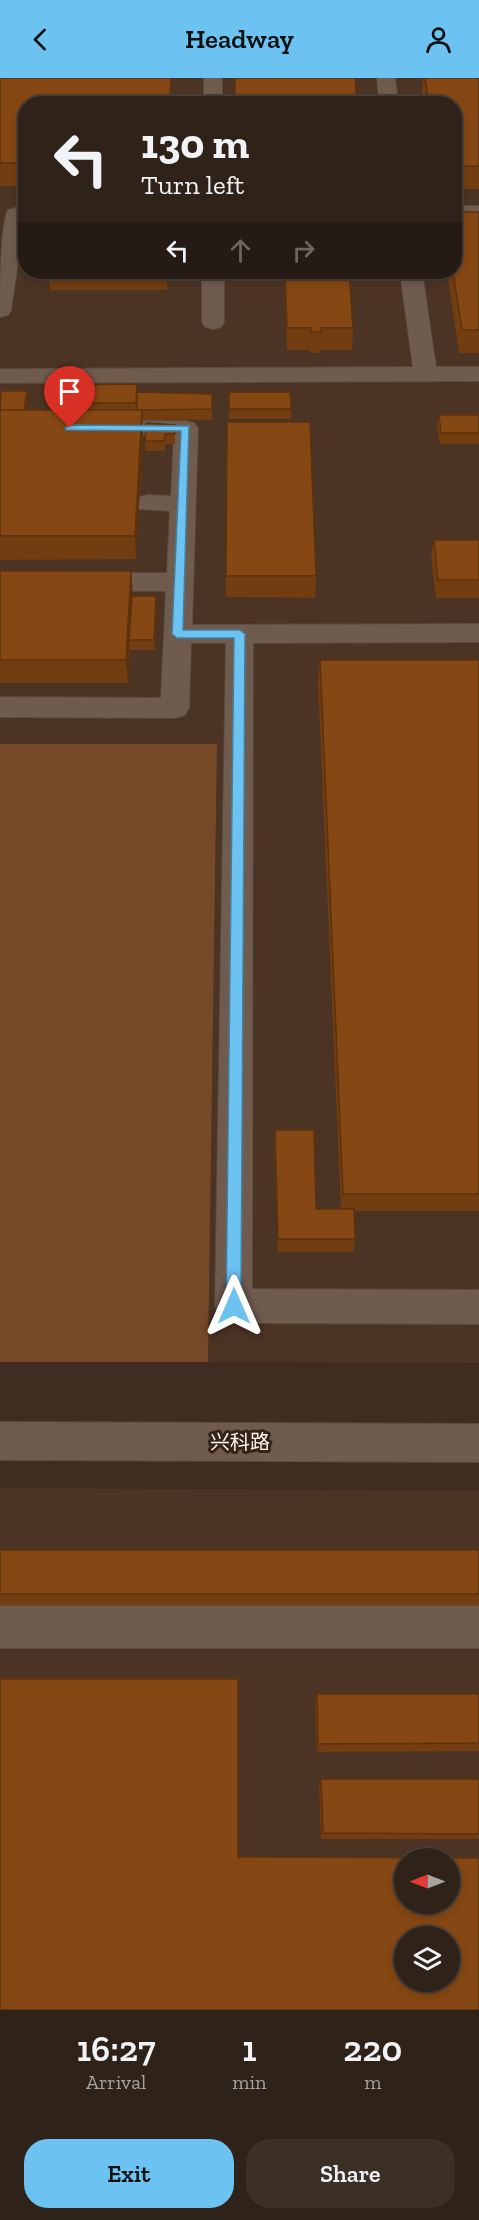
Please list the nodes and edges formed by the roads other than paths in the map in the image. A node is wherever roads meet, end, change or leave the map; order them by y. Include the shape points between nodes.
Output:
1 (213, 78) edge
2 (386, 78) edge
3 (213, 96) edge
4 (388, 96) edge
5 (462, 212) edge
6 (479, 212) edge
7 (13, 214) edge
8 (213, 279) edge
9 (412, 279) edge
10 (0, 310) edge
11 (213, 322) dead end
12 (426, 375) junction
13 (479, 375) edge
14 (0, 376) edge
15 (70, 428) edge
16 (148, 503) dead end
17 (183, 504) junction
18 (0, 582) edge
19 (180, 582) junction
20 (479, 633) edge
21 (177, 634) junction
22 (240, 634) junction
23 (0, 707) edge
24 (479, 1307) edge
25 (0, 1441) edge
26 (479, 1443) edge
27 (0, 1627) edge
28 (479, 1627) edge

1 - 3 street
2 - 4 street
5 - 6 street
7 - 10 street
8 - 11 street
9 - 12 street
12 - 13 street
12 - 14 street
15 - 17 street via 186,428
16 - 17 street
17 - 19 street
18 - 19 street
19 - 21 street
20 - 22 street
21 - 22 street
21 - 23 street via 175,708
22 - 24 street via 234,1306
25 - 26 street, 兴科路
27 - 28 street

